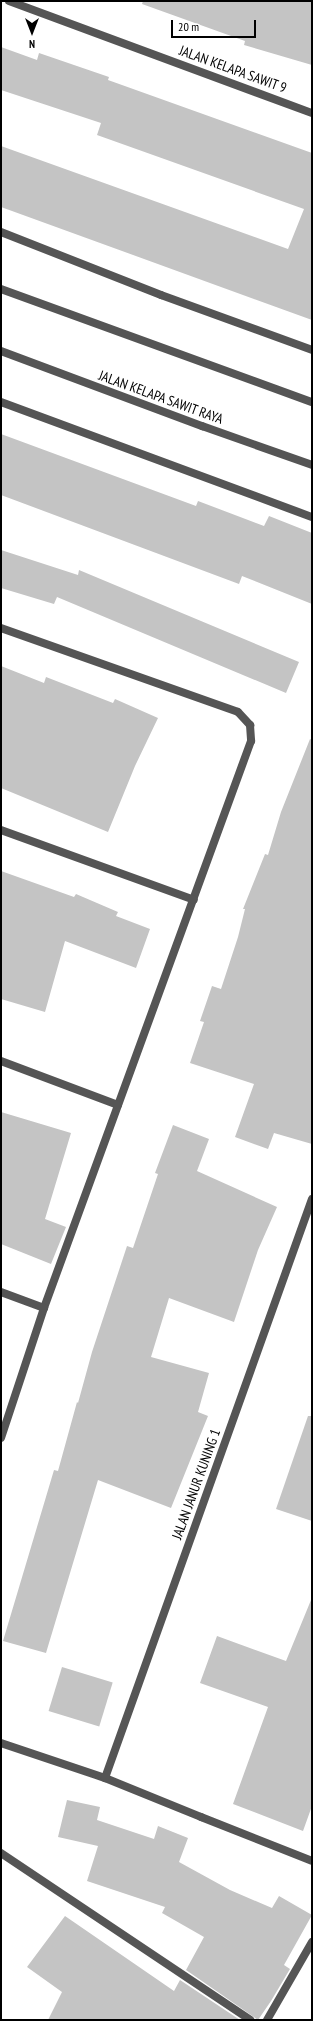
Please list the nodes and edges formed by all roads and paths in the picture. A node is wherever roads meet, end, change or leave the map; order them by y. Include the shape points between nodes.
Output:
1 (9, 1) edge
2 (312, 112) edge
3 (1, 232) edge
4 (1, 289) edge
5 (1, 350) edge
6 (312, 350) edge
7 (1, 402) edge
8 (312, 402) edge
9 (312, 465) edge
10 (312, 517) edge
11 (1, 628) edge
12 (1, 830) edge
13 (194, 900) junction
14 (1, 1061) edge
15 (118, 1105) junction
16 (312, 1199) edge
17 (1, 1292) edge
18 (44, 1308) junction
19 (1, 1438) edge
20 (1, 1743) edge
21 (105, 1778) junction
22 (2, 1856) edge
23 (312, 1861) edge
24 (312, 1942) edge
25 (250, 2020) edge
26 (267, 2020) edge

1 - 2 street, JALAN KELAPA SAWIT 9
3 - 6 street via 161,295
4 - 8 street
5 - 9 street, JALAN KELAPA SAWIT RAYA
7 - 10 street
11 - 13 street via 238,712 250,725 251,741
12 - 13 street
13 - 15 street
14 - 15 street
15 - 18 street
16 - 21 street, JALAN JANUR KUNING 1
17 - 18 street
18 - 19 street
20 - 21 street
21 - 23 street
22 - 25 street
24 - 26 street

